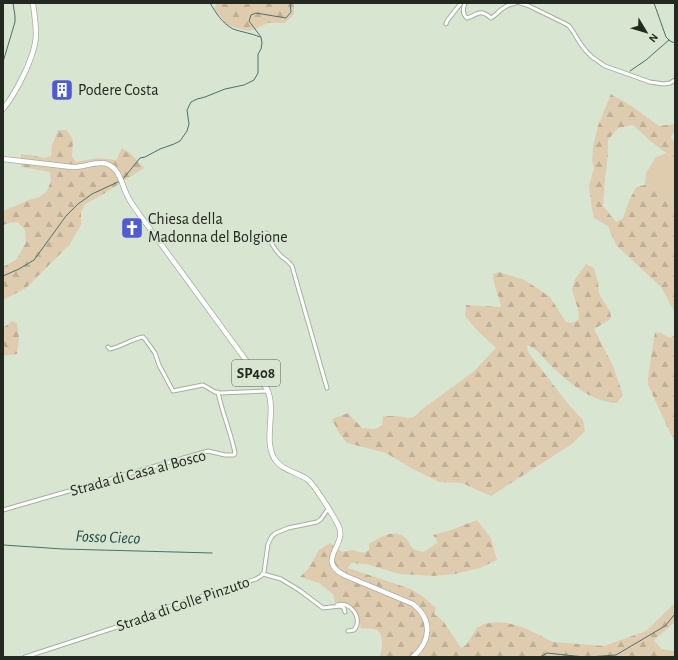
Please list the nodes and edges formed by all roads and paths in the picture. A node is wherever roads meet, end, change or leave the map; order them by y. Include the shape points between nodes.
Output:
1 (33, 3) edge
2 (461, 3) edge
3 (465, 3) edge
4 (516, 3) edge
5 (520, 3) edge
6 (446, 24) dead end
7 (675, 80) edge
8 (3, 109) edge
9 (3, 159) edge
10 (266, 233) dead end
11 (108, 347) dead end
12 (327, 388) dead end
13 (268, 391) junction
14 (218, 392) junction
15 (328, 509) junction
16 (3, 510) edge
17 (263, 574) junction
18 (331, 607) junction
19 (345, 612) dead end
20 (348, 631) dead end
21 (25, 657) edge
22 (413, 657) edge

1 - 8 main road via 36,33 34,47 17,89
2 - 6 street
3 - 4 street via 463,12 467,18 479,12 490,18 501,9
5 - 7 street via 569,26 586,51 605,66 650,82 664,84
9 - 13 main road, SP408 via 72,168 102,163 114,169 146,225
10 - 12 street via 273,247 292,266
11 - 14 street via 112,349 143,337 155,353 173,391 203,385
13 - 14 street
13 - 15 main road, SP408 via 271,399 270,445 274,458 281,466 310,481
14 - 16 street, Strada di Casa al Bosco via 232,437 234,455 208,452
15 - 17 street, Strada di Colle Pinzuto via 316,522 288,528 272,536 268,544
15 - 22 main road, SP408 via 340,531 340,540 332,556 335,569 339,573 413,604 424,616 428,631 422,648
17 - 18 street via 281,579 323,608
17 - 21 street, Strada di Colle Pinzuto via 256,579
18 - 19 street via 342,607
18 - 20 street via 340,604 352,608 356,613 358,624 354,630

